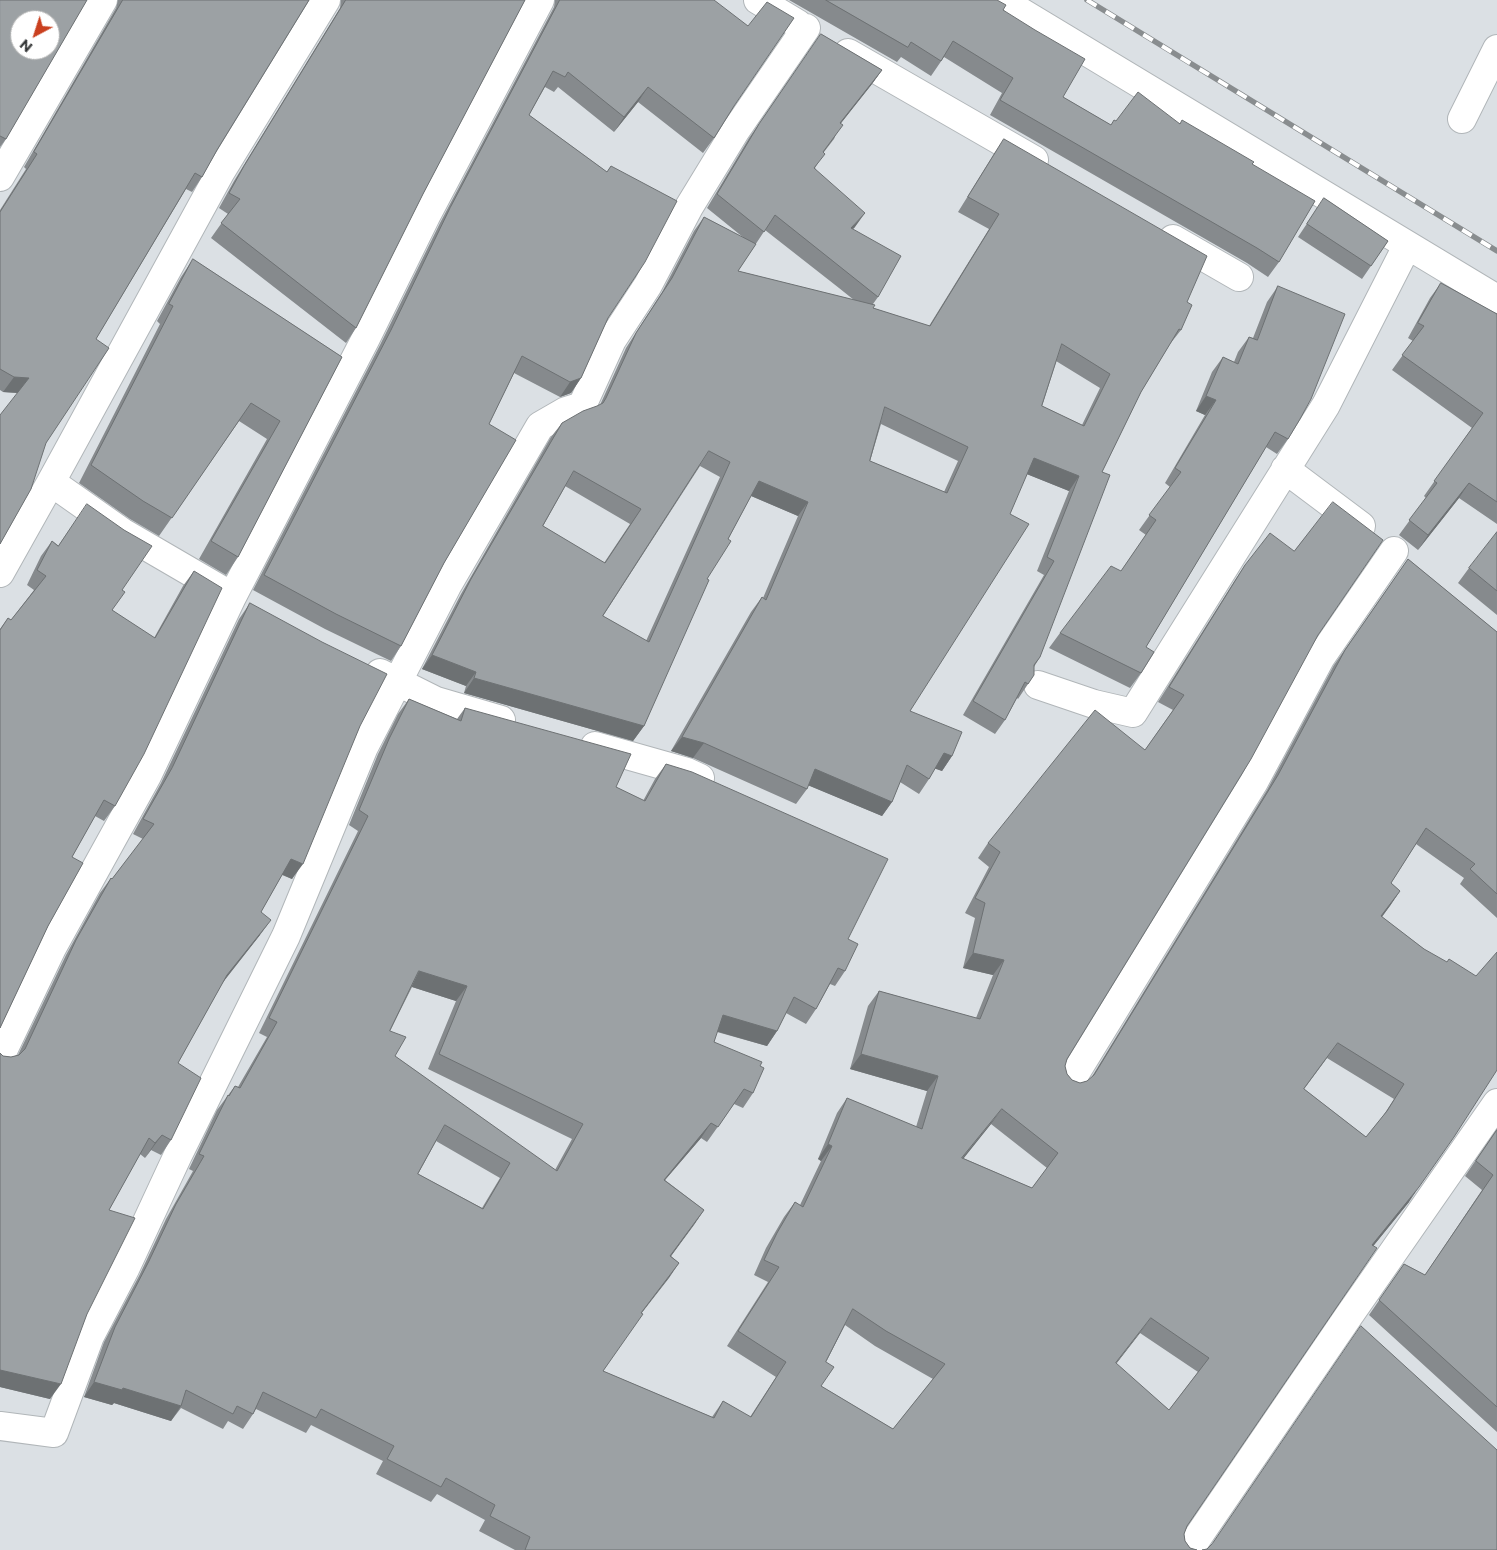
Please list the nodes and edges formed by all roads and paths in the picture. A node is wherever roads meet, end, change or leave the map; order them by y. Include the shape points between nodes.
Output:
1 (103, 0) edge
2 (326, 0) edge
3 (540, 0) edge
4 (758, 0) edge
5 (1001, 0) edge
6 (806, 28) junction
7 (1497, 49) edge
8 (1462, 119) dead end
9 (1057, 173) edge
10 (0, 177) edge
11 (1153, 228) edge
12 (1407, 246) junction
13 (1239, 277) dead end
14 (1497, 299) edge
15 (1286, 469) junction
16 (51, 482) junction
17 (1394, 551) junction
18 (1416, 569) edge
19 (0, 572) edge
20 (241, 601) junction
21 (362, 664) edge
22 (398, 682) junction
23 (1038, 685) dead end
24 (529, 728) edge
25 (575, 740) edge
26 (723, 788) edge
27 (0, 1057) edge
28 (1070, 1082) edge
29 (1497, 1103) edge
30 (1348, 1317) junction
31 (1369, 1336) edge
32 (0, 1426) edge
33 (1189, 1550) edge

1 - 10 street
2 - 16 street via 220,173
3 - 20 street via 426,216
4 - 6 street
5 - 12 street
6 - 9 street
6 - 22 street via 736,130 689,207 648,285 612,340 582,406 540,426 447,586
7 - 8 street
11 - 13 street
12 - 14 street
12 - 15 street via 1326,405
15 - 17 street
15 - 23 street via 1133,713
16 - 19 street
16 - 20 street via 122,532
17 - 18 street
17 - 28 street via 1321,657 1254,782
20 - 27 street via 52,948
21 - 22 street
22 - 24 street via 436,701
22 - 32 street via 364,747 286,936 90,1336 54,1433
25 - 26 street via 687,772
29 - 30 street
30 - 31 street
30 - 33 street

